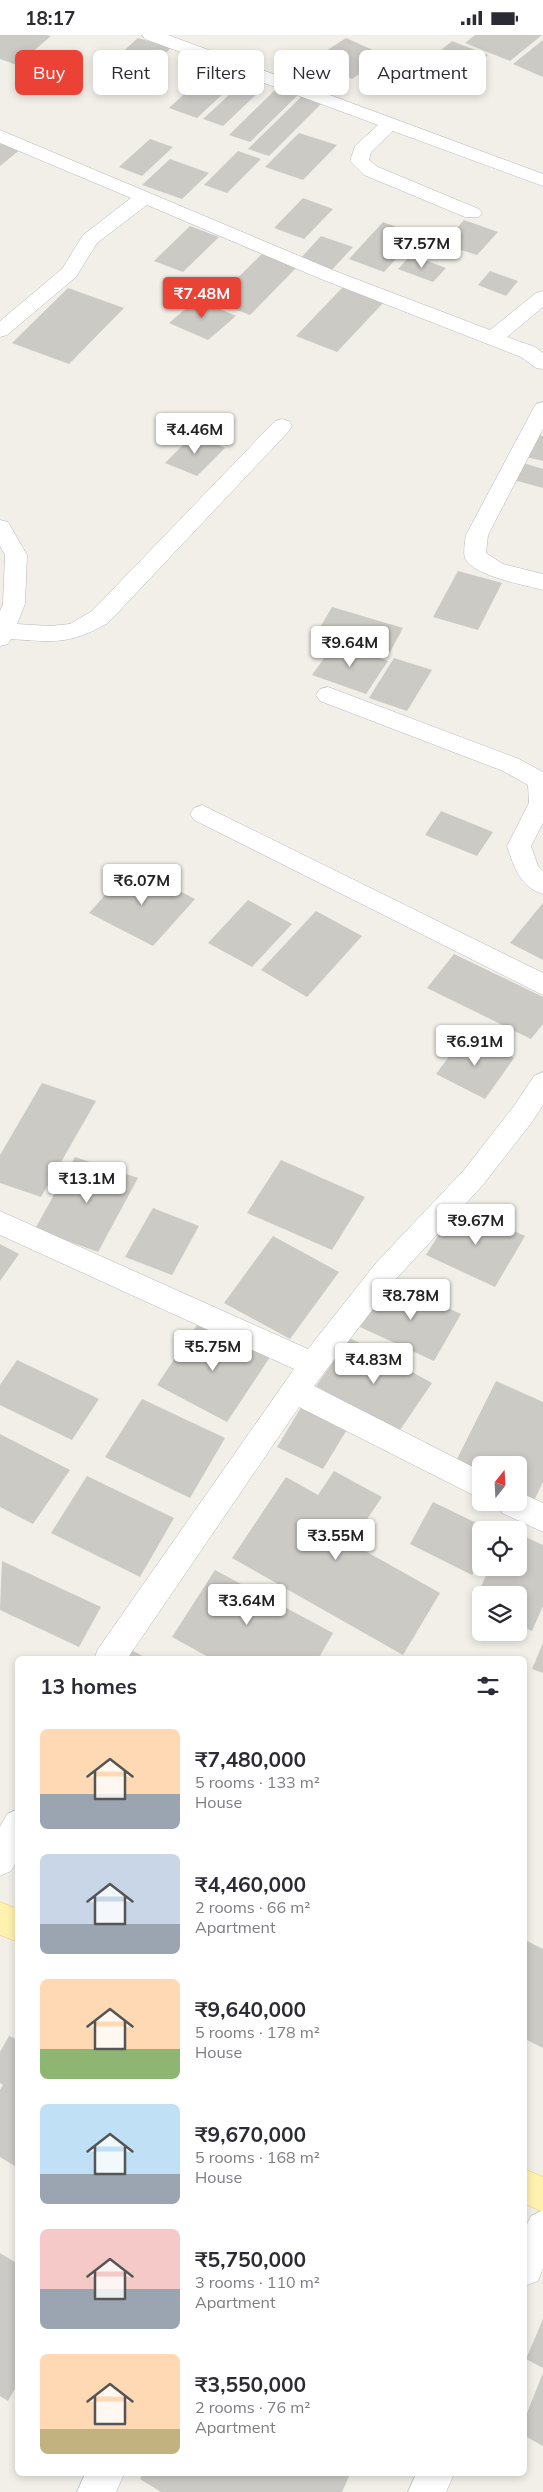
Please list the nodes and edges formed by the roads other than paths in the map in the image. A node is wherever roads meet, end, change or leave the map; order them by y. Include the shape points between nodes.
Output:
1 (163, 37) edge
2 (390, 124) junction
3 (0, 136) edge
4 (543, 180) edge
5 (144, 197) junction
6 (472, 213) dead end
7 (543, 297) edge
8 (0, 331) edge
9 (492, 339) junction
10 (543, 363) edge
11 (543, 409) edge
12 (282, 426) dead end
13 (0, 527) edge
14 (543, 582) edge
15 (2, 634) edge
16 (328, 695) dead end
17 (202, 814) dead end
18 (543, 885) edge
19 (543, 985) edge
20 (543, 1083) edge
21 (0, 1223) edge
22 (313, 1364) junction
23 (295, 1391) junction
24 (472, 1482) edge
25 (528, 1511) edge
26 (543, 1518) edge
27 (110, 1656) edge
28 (15, 1831) edge
29 (0, 1860) edge
30 (0, 1918) edge
31 (15, 1925) edge
32 (527, 2186) edge
33 (543, 2195) edge
34 (543, 2228) edge
35 (527, 2264) edge
36 (434, 2476) edge
37 (427, 2492) edge

1 - 2 street
2 - 4 street
2 - 6 street via 362,150 359,161 371,171
3 - 5 street
5 - 8 street via 90,239 69,273
5 - 9 street via 328,275
7 - 9 street
9 - 10 street via 528,352
11 - 14 street via 477,535 475,556 496,570
12 - 15 street via 100,617 75,631
13 - 15 street via 16,555 14,604
16 - 18 street via 511,765 539,781 541,803 519,846 527,871
17 - 19 street
20 - 22 street via 473,1178 386,1271
21 - 22 street
22 - 23 street
23 - 24 street
23 - 27 street
25 - 26 street
28 - 29 street
30 - 31 main road
32 - 33 main road
34 - 35 street
36 - 37 street

